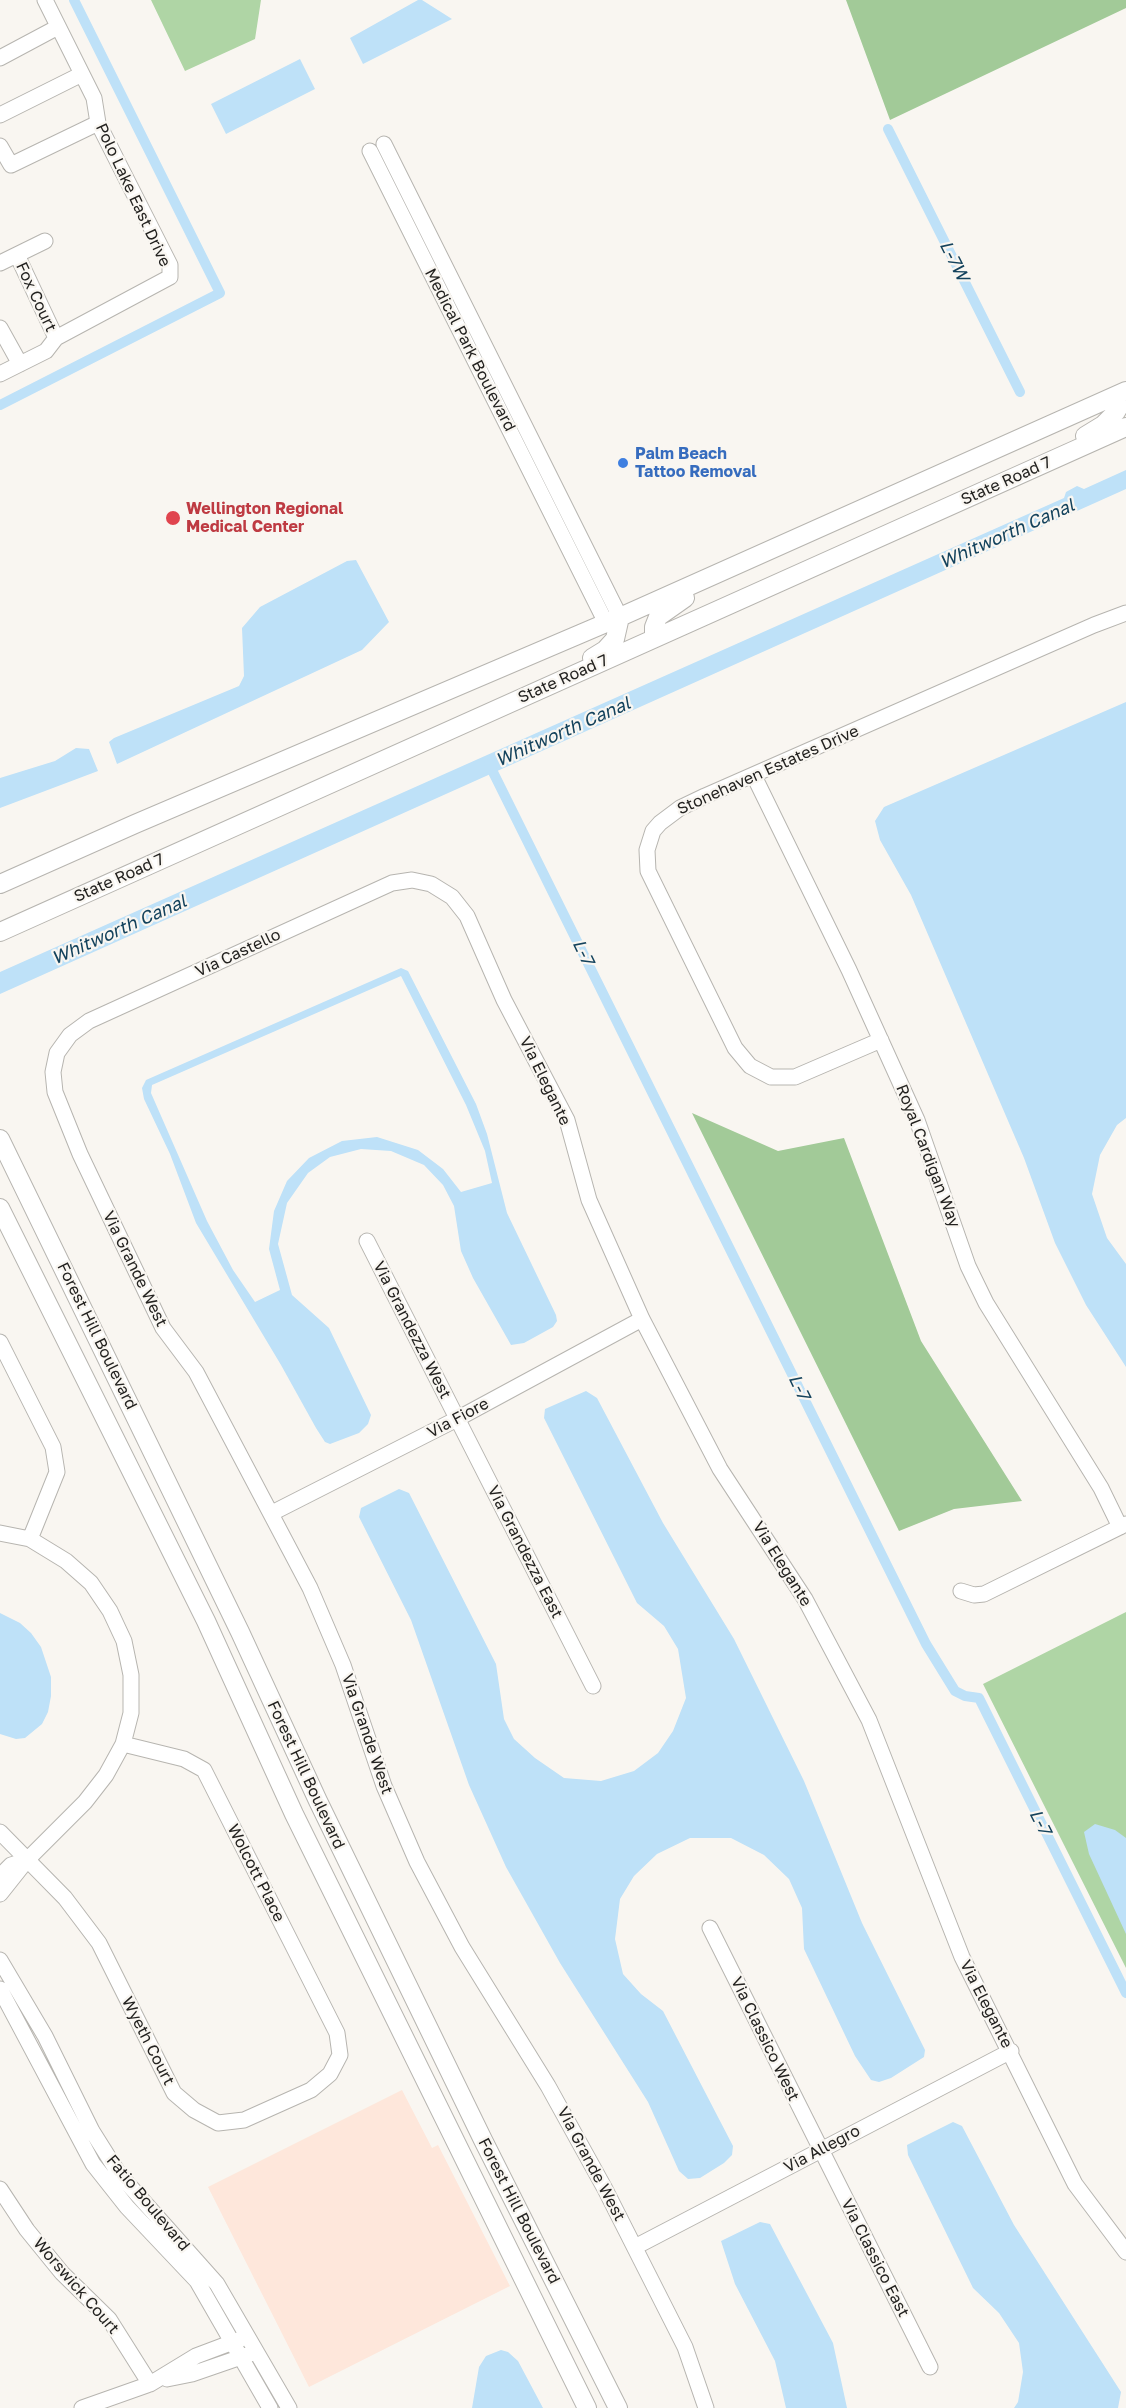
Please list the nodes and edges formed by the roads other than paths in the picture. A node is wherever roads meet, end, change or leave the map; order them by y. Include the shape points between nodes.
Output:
1 (45, 0) edge
2 (58, 27) junction
3 (0, 58) edge
4 (82, 74) junction
5 (0, 115) edge
6 (98, 123) junction
7 (0, 146) edge
8 (377, 148) dead end
9 (45, 241) dead end
10 (17, 255) junction
11 (0, 263) edge
12 (0, 328) edge
13 (56, 338) junction
14 (20, 364) junction
15 (0, 374) edge
16 (1126, 393) edge
17 (1126, 428) edge
18 (1036, 468) junction
19 (751, 558) junction
20 (1126, 613) edge
21 (613, 620) junction
22 (654, 638) junction
23 (550, 684) junction
24 (754, 776) junction
25 (0, 884) edge
26 (431, 884) joint
27 (0, 932) edge
28 (881, 1040) junction
29 (57, 1053) joint
30 (0, 1139) edge
31 (0, 1208) edge
32 (367, 1241) dead end
33 (642, 1319) junction
34 (0, 1342) edge
35 (457, 1419) junction
36 (272, 1513) junction
37 (1123, 1525) edge
38 (0, 1533) edge
39 (30, 1539) junction
40 (961, 1591) dead end
41 (593, 1686) dead end
42 (123, 1744) junction
43 (0, 1832) edge
44 (27, 1860) junction
45 (0, 1876) edge
46 (0, 1894) edge
47 (710, 1928) dead end
48 (0, 1960) edge
49 (0, 1989) edge
50 (1011, 2051) junction
51 (340, 2055) joint
52 (819, 2150) junction
53 (0, 2189) edge
54 (635, 2247) junction
55 (1126, 2252) edge
56 (240, 2339) junction
57 (248, 2354) junction
58 (930, 2367) dead end
59 (152, 2383) junction
60 (82, 2408) edge
61 (270, 2408) edge
62 (289, 2408) edge
63 (587, 2408) edge
64 (618, 2408) edge
65 (706, 2408) edge

1 - 2 street, Polo Lake East Drive
2 - 3 street
2 - 4 street, Polo Lake East Drive
4 - 5 street
4 - 6 street, Polo Lake East Drive via 94,98
6 - 7 street via 11,165
6 - 13 street, Polo Lake East Drive via 170,265 170,277
8 - 21 street, Medical Park Boulevard
9 - 10 street, Fox Court
10 - 11 street, Fox Court
10 - 13 street, Fox Court
12 - 14 street
13 - 14 street, Polo Lake East Drive via 46,351
14 - 15 street, Polo Lake East Drive
16 - 18 main road via 1116,412 1102,425
16 - 19 main road, State Road 7
17 - 18 main road, State Road 7
18 - 22 main road, State Road 7
19 - 21 main road, State Road 7
19 - 22 main road via 669,607 658,617
20 - 24 street, Stonehaven Estates Drive
21 - 23 main road via 615,639 605,650
21 - 25 main road, State Road 7
22 - 23 main road, State Road 7
23 - 27 main road, State Road 7
24 - 28 street, Royal Cardigan Way
24 - 28 street, Stonehaven Estates Drive via 680,808 660,823 649,840 648,870 693,964 735,1048 760,1073 795,1077
26 - 29 street, Via Castello via 412,880 392,883 89,1021 70,1035
26 - 33 street, Via Elegante via 452,897 467,916 504,1000 567,1120 589,1200
28 - 37 street, Royal Cardigan Way via 917,1120 968,1266 986,1304
29 - 36 street, Via Grande West via 52,1072 56,1092 84,1164 163,1328 196,1372
30 - 64 main road, Forest Hill Boulevard via 328,1822
31 - 63 main road, Forest Hill Boulevard via 206,1621 294,1814
32 - 35 street, Via Grandezza West
33 - 35 street, Via Fiore
33 - 50 street, Via Elegante via 720,1469 805,1599 869,1720 962,1957
34 - 39 street via 53,1447 56,1464 57,1472
35 - 36 street, Via Fiore
35 - 41 street, Via Grandezza East
36 - 54 street, Via Grande West via 343,1665 384,1786 417,1862 462,1947 548,2086
37 - 40 street via 984,1594
38 - 39 street
39 - 42 street via 66,1561 91,1583 124,1641 131,1675 131,1713
42 - 44 street via 85,1802
42 - 51 street, Wolcott Place via 184,1759 204,1770 337,2033
43 - 44 street, Wyeth Court
44 - 45 street via 10,1865
44 - 46 street
44 - 51 street, Wyeth Court via 65,1899 99,1943 174,2093 194,2110 218,2123 244,2120 311,2090 330,2074
47 - 52 street, Via Classico West
48 - 56 street, Fatio Boulevard via 119,2174 217,2284
49 - 56 street, Fatio Boulevard via 93,2164 127,2207 197,2281
50 - 52 street, Via Allegro
50 - 55 street, Via Elegante via 1075,2184
52 - 54 street, Via Allegro
52 - 58 street, Via Classico East
53 - 59 street, Worswick Court via 62,2273 109,2319
54 - 65 street, Via Grande West via 685,2347
56 - 57 street, Fatio Boulevard
56 - 59 street via 196,2356
57 - 59 street
57 - 61 street, Fatio Boulevard
57 - 62 street, Fatio Boulevard
59 - 60 street

